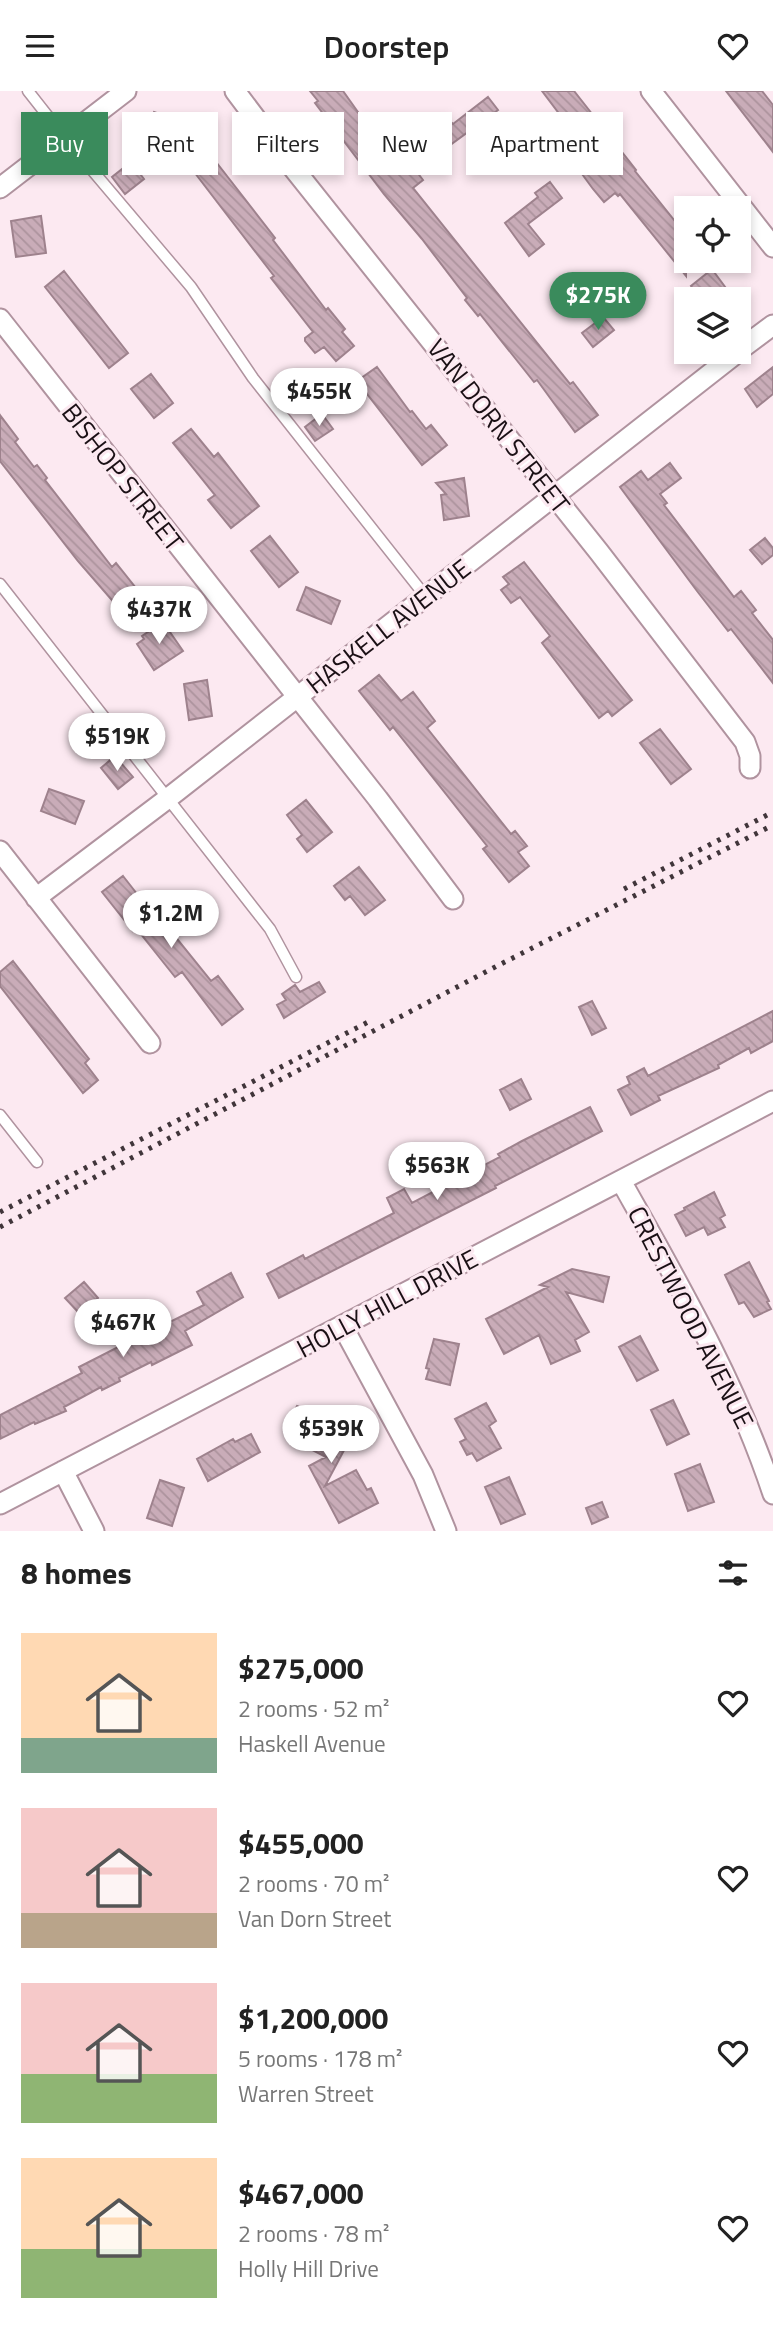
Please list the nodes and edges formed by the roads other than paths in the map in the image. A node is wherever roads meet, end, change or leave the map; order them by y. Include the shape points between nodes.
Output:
1 (28, 91) edge
2 (126, 91) edge
3 (235, 91) edge
4 (651, 91) edge
5 (45, 112) edge
6 (99, 112) edge
7 (21, 172) edge
8 (96, 175) edge
9 (0, 188) edge
10 (773, 247) edge
11 (0, 319) edge
12 (773, 325) edge
13 (751, 342) edge
14 (723, 364) edge
15 (555, 496) junction
16 (0, 584) edge
17 (426, 597) junction
18 (297, 697) junction
19 (750, 768) dead end
20 (167, 799) junction
21 (0, 851) edge
22 (36, 898) junction
23 (453, 899) dead end
24 (296, 977) dead end
25 (150, 1043) dead end
26 (773, 1101) edge
27 (0, 1115) edge
28 (37, 1162) dead end
29 (621, 1181) junction
30 (343, 1327) junction
31 (766, 1450) edge
32 (63, 1471) junction
33 (773, 1494) edge
34 (0, 1504) edge
35 (94, 1531) edge
36 (446, 1531) edge

1 - 5 lane
2 - 6 street
3 - 15 street, VAN DORN STREET
4 - 10 street
7 - 9 street
8 - 17 lane via 191,286 253,378
11 - 18 street, BISHOP STREET
12 - 13 street, HASKELL AVENUE
14 - 15 street, HASKELL AVENUE
15 - 17 street, HASKELL AVENUE
15 - 19 street, VAN DORN STREET via 745,742
16 - 20 lane
17 - 18 street, HASKELL AVENUE
18 - 20 street, HASKELL AVENUE
18 - 23 street, BISHOP STREET
20 - 22 street, HASKELL AVENUE
20 - 24 lane via 270,929
21 - 22 street
22 - 25 street
26 - 29 street, HOLLY HILL DRIVE
27 - 28 lane
29 - 30 street, HOLLY HILL DRIVE
29 - 31 street, CRESTWOOD AVENUE
30 - 32 street, HOLLY HILL DRIVE
30 - 36 street via 423,1475
31 - 33 street, CRESTWOOD AVENUE
32 - 34 street, HOLLY HILL DRIVE
32 - 35 street

